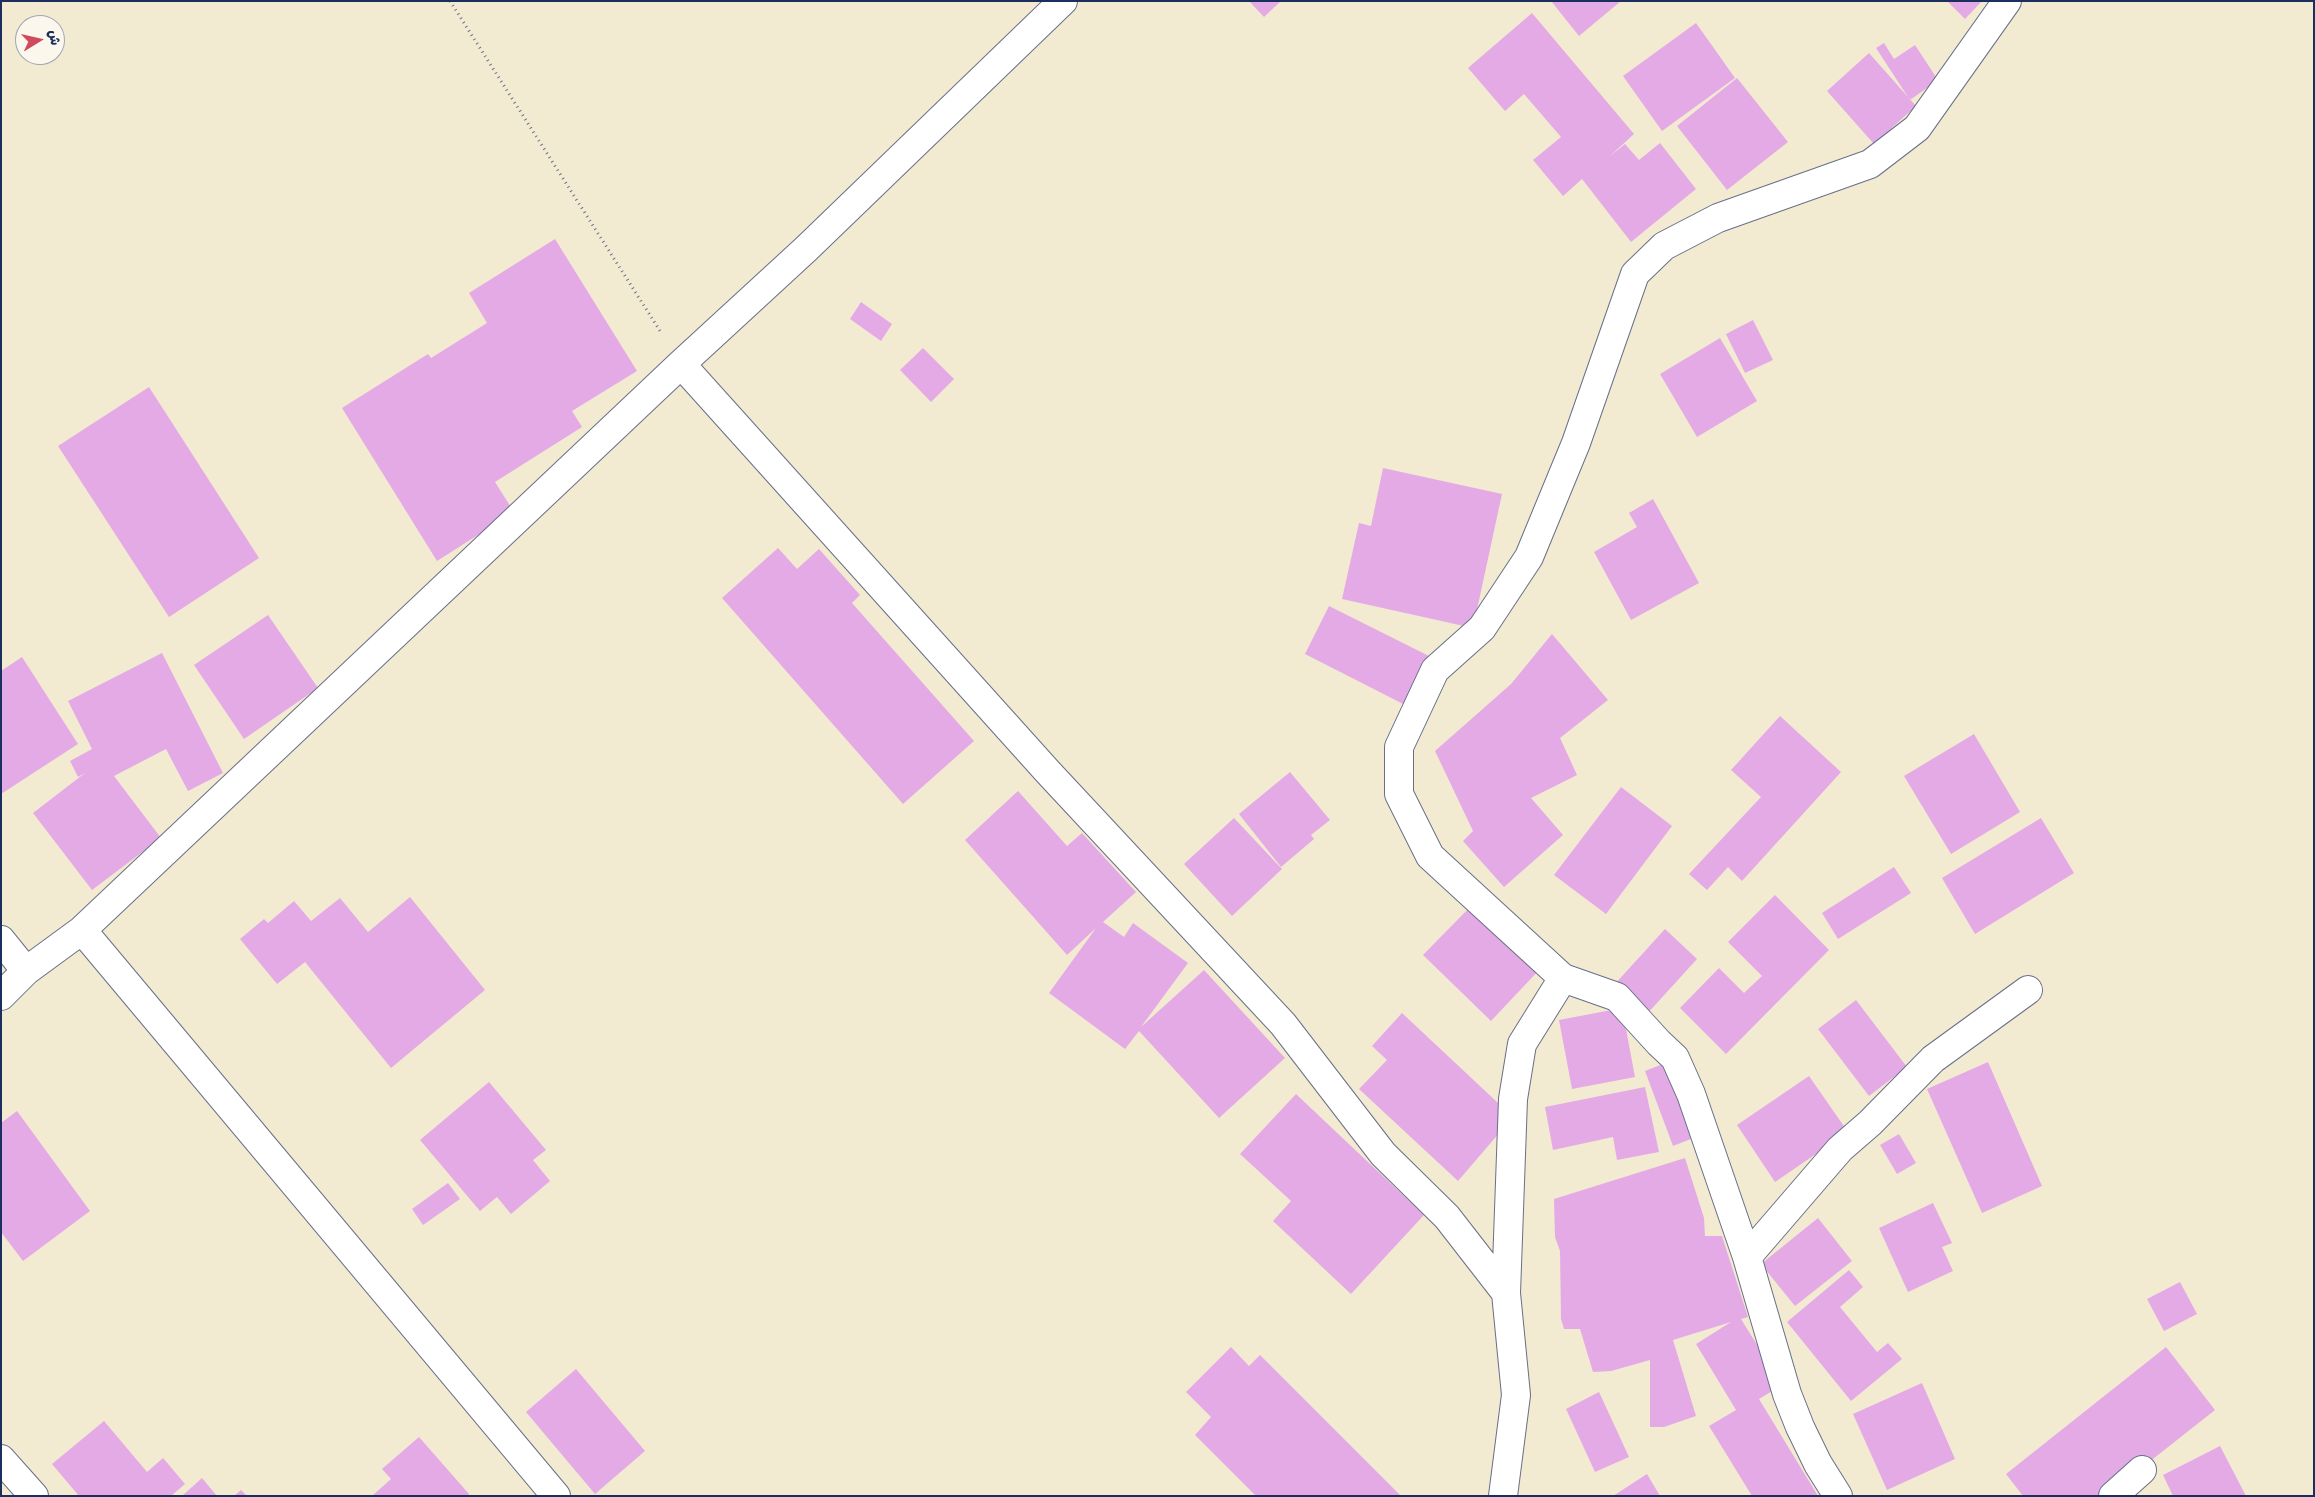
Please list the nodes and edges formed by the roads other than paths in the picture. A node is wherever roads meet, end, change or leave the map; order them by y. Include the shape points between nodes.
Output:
1 (1063, 1) edge
2 (2007, 1) edge
3 (681, 364) junction
4 (82, 930) junction
5 (1, 940) edge
6 (26, 971) junction
7 (1563, 978) junction
8 (2028, 990) dead end
9 (1, 996) edge
10 (1747, 1257) junction
11 (1506, 1293) junction
12 (1, 1459) edge
13 (2142, 1470) dead end
14 (34, 1496) edge
15 (556, 1496) edge
16 (1503, 1496) edge
17 (1838, 1496) edge
18 (2114, 1496) edge

1 - 3 street via 806,249
2 - 7 street via 1917,128 1870,164 1718,218 1664,246 1635,274 1576,443 1529,557 1482,628 1435,670 1400,747 1400,794 1430,856
3 - 4 street
3 - 11 street via 1048,772 1283,1024 1383,1154 1448,1217
4 - 6 street
4 - 15 street
5 - 6 street
6 - 9 street
7 - 10 street via 1617,997 1675,1058 1691,1094
7 - 11 street via 1522,1044 1513,1099
8 - 10 street via 1933,1059 1840,1150
10 - 17 street via 1787,1394 1818,1464
11 - 16 street via 1516,1395
12 - 14 street
13 - 18 street

